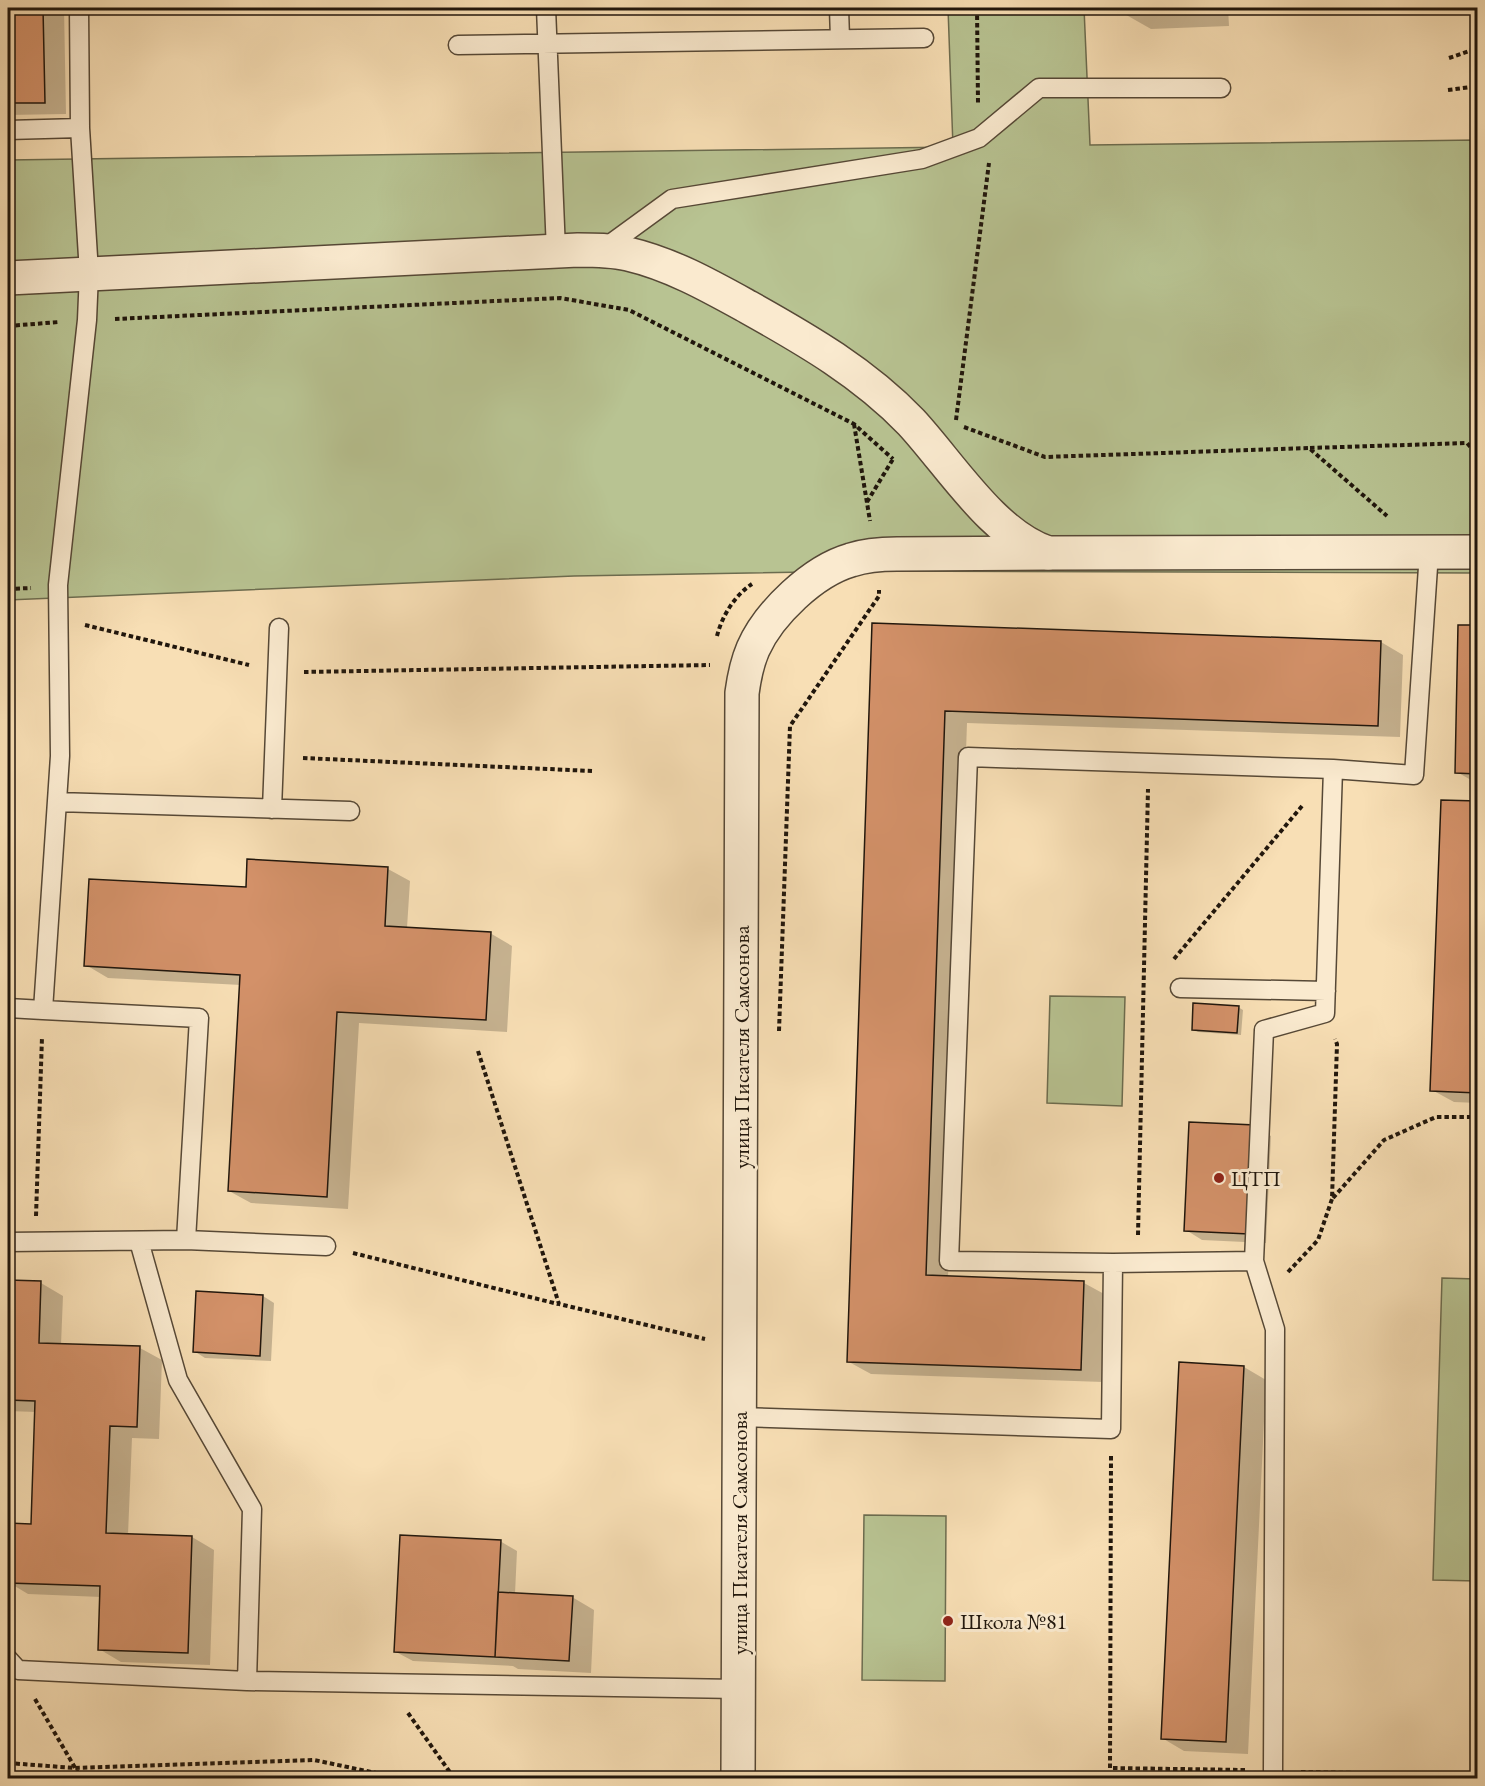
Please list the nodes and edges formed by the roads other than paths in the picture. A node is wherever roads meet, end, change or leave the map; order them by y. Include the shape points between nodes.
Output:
1 (79, 8) edge
2 (546, 8) edge
3 (839, 8) edge
4 (924, 38) dead end
5 (840, 39) junction
6 (548, 43) junction
7 (458, 45) dead end
8 (1221, 88) dead end
9 (80, 128) junction
10 (8, 130) edge
11 (602, 250) junction
12 (556, 251) junction
13 (89, 273) junction
14 (8, 278) edge
15 (1429, 552) junction
16 (1478, 552) edge
17 (1047, 553) junction
18 (279, 628) dead end
19 (1334, 769) junction
20 (57, 802) junction
21 (272, 809) junction
22 (350, 811) dead end
23 (1180, 988) dead end
24 (1326, 991) junction
25 (8, 1008) edge
26 (44, 1010) junction
27 (186, 1240) junction
28 (139, 1241) junction
29 (8, 1242) edge
30 (326, 1246) road end
31 (1254, 1261) junction
32 (1113, 1263) junction
33 (739, 1417) junction
34 (13, 1665) edge
35 (247, 1682) junction
36 (738, 1689) junction
37 (1273, 1771) road end
38 (738, 1779) edge

1 - 9 lane
2 - 6 lane
3 - 5 lane
4 - 5 lane
5 - 6 lane
6 - 7 lane
6 - 12 lane
8 - 11 lane via 1039,88 979,138 922,159 672,199
9 - 10 lane
9 - 13 lane
11 - 12 street
11 - 17 street via 672,267 804,338 842,363 892,403 1000,525 1021,542
12 - 13 street
13 - 14 street
13 - 20 lane via 58,585
15 - 16 street, улица Писателя Самсонова
15 - 17 street, улица Писателя Самсонова
15 - 19 lane via 1414,775
17 - 33 street, улица Писателя Самсонова via 943,552 851,560 814,579 785,604 754,646 743,686
18 - 21 lane
19 - 24 lane
19 - 32 lane via 968,757 949,1261
20 - 21 lane
20 - 26 lane
21 - 22 lane
23 - 24 lane
24 - 31 lane via 1325,1013 1264,1030
25 - 26 lane
26 - 27 lane via 199,1018
27 - 28 lane
27 - 30 lane
28 - 29 lane
28 - 35 lane via 178,1380 252,1509
31 - 32 lane
31 - 37 lane via 1275,1329
32 - 33 lane via 1111,1429
33 - 36 street, улица Писателя Самсонова
34 - 35 lane
35 - 36 lane
36 - 38 street, улица Писателя Самсонова

